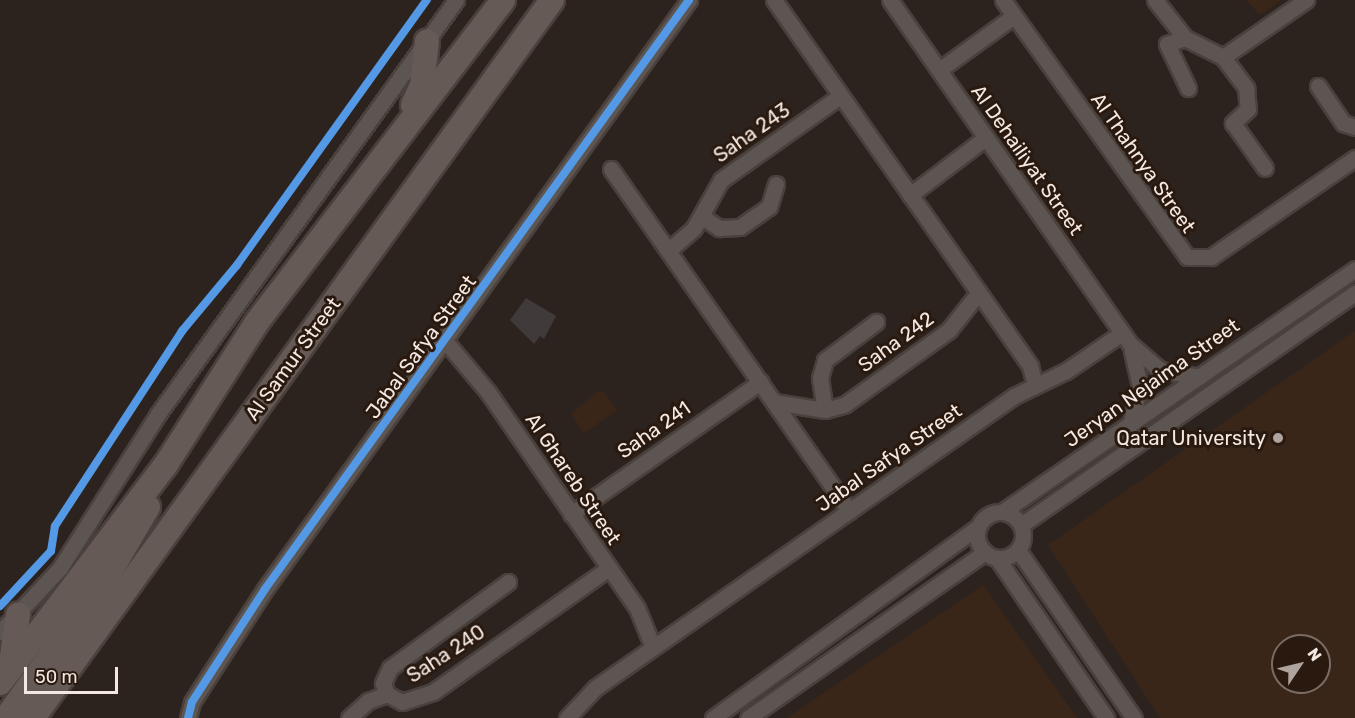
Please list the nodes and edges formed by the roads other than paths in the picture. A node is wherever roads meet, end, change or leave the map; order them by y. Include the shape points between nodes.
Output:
1 (456, 0) edge
2 (503, 0) edge
3 (552, 0) edge
4 (689, 0) edge
5 (774, 0) edge
6 (890, 0) edge
7 (1003, 0) edge
8 (1155, 0) edge
9 (1306, 0) edge
10 (1014, 16) junction
11 (1185, 38) junction
12 (427, 41) junction
13 (1219, 55) junction
14 (939, 70) junction
15 (1318, 86) dead end
16 (1188, 88) dead end
17 (840, 96) junction
18 (1355, 127) edge
19 (985, 138) junction
20 (1355, 158) edge
21 (1265, 168) dead end
22 (611, 169) dead end
23 (776, 184) dead end
24 (910, 195) junction
25 (701, 216) junction
26 (336, 218) junction
27 (669, 250) junction
28 (1355, 269) edge
29 (979, 292) junction
30 (1355, 293) edge
31 (876, 322) dead end
32 (1126, 338) junction
33 (446, 342) junction
34 (1199, 377) junction
35 (760, 382) junction
36 (1035, 385) junction
37 (774, 402) junction
38 (825, 410) junction
39 (1130, 424) junction
40 (165, 466) junction
41 (850, 512) junction
42 (1002, 512) junction
43 (571, 514) junction
44 (1021, 525) junction
45 (978, 527) junction
46 (1018, 550) junction
47 (991, 556) junction
48 (609, 568) junction
49 (508, 582) dead end
50 (18, 615) junction
51 (0, 632) edge
52 (653, 647) junction
53 (5, 676) edge
54 (1112, 686) junction
55 (387, 694) junction
56 (1093, 699) junction
57 (34, 717) edge
58 (6, 718) edge
59 (188, 718) edge
60 (349, 718) edge
61 (567, 718) edge
62 (713, 718) edge
63 (748, 718) edge
64 (1106, 718) edge
65 (1134, 718) edge

1 - 12 street
2 - 26 main road
3 - 57 main road, Al Samur Street
4 - 33 street, Jabal Safya Street
5 - 17 street
6 - 14 street, Al Dehailiyat Street
7 - 10 street, Al Thahnya Street
8 - 11 street
9 - 13 street
10 - 14 street
10 - 20 street, Al Thahnya Street via 1187,257 1211,257
11 - 13 street
11 - 16 street via 1167,44
12 - 26 main road via 416,100 352,186
12 - 50 street via 158,414 60,568
13 - 21 street via 1249,98 1245,113 1233,123
14 - 19 street, Al Dehailiyat Street
15 - 18 street via 1343,123
17 - 24 street
17 - 25 street, Saha 243 via 721,180
19 - 24 street
19 - 32 street, Al Dehailiyat Street
22 - 27 street
23 - 25 street via 769,207 740,227 719,228
24 - 29 street
25 - 27 street, Saha 243
26 - 40 main road via 257,322
27 - 35 street
28 - 34 street, Jeryan Nejaima Street
29 - 36 street via 1030,366
29 - 38 street, Saha 242 via 939,338 844,405
30 - 44 street
31 - 38 street, Saha 242 via 825,360 820,378
32 - 34 street, Al Dehailiyat Street via 1160,370
32 - 36 street, Jabal Safya Street
32 - 39 street, Al Dehailiyat Street via 1140,386
33 - 43 street, Al Ghareb Street
33 - 59 street, Jabal Safya Street via 265,589 192,702
34 - 39 street, Jeryan Nejaima Street
35 - 37 street
35 - 43 street, Saha 241
36 - 41 street, Jabal Safya Street
37 - 38 street
37 - 41 street
39 - 42 street, Jeryan Nejaima Street
40 - 53 main road
40 - 58 main road via 121,556
41 - 52 street, Jabal Safya Street
42 - 44 street
42 - 45 street via 985,517
43 - 48 street, Al Ghareb Street
44 - 46 street
45 - 47 street
45 - 62 street
46 - 47 street
46 - 54 street
47 - 56 street
47 - 63 street
48 - 52 street, Al Ghareb Street via 641,615
48 - 55 street, Saha 240 via 433,692 402,702
49 - 55 street, Saha 240 via 390,668 383,683
50 - 51 street
50 - 53 main road
52 - 61 street, Jabal Safya Street via 587,694
54 - 56 street
54 - 65 street
55 - 60 street via 368,701
56 - 64 street

